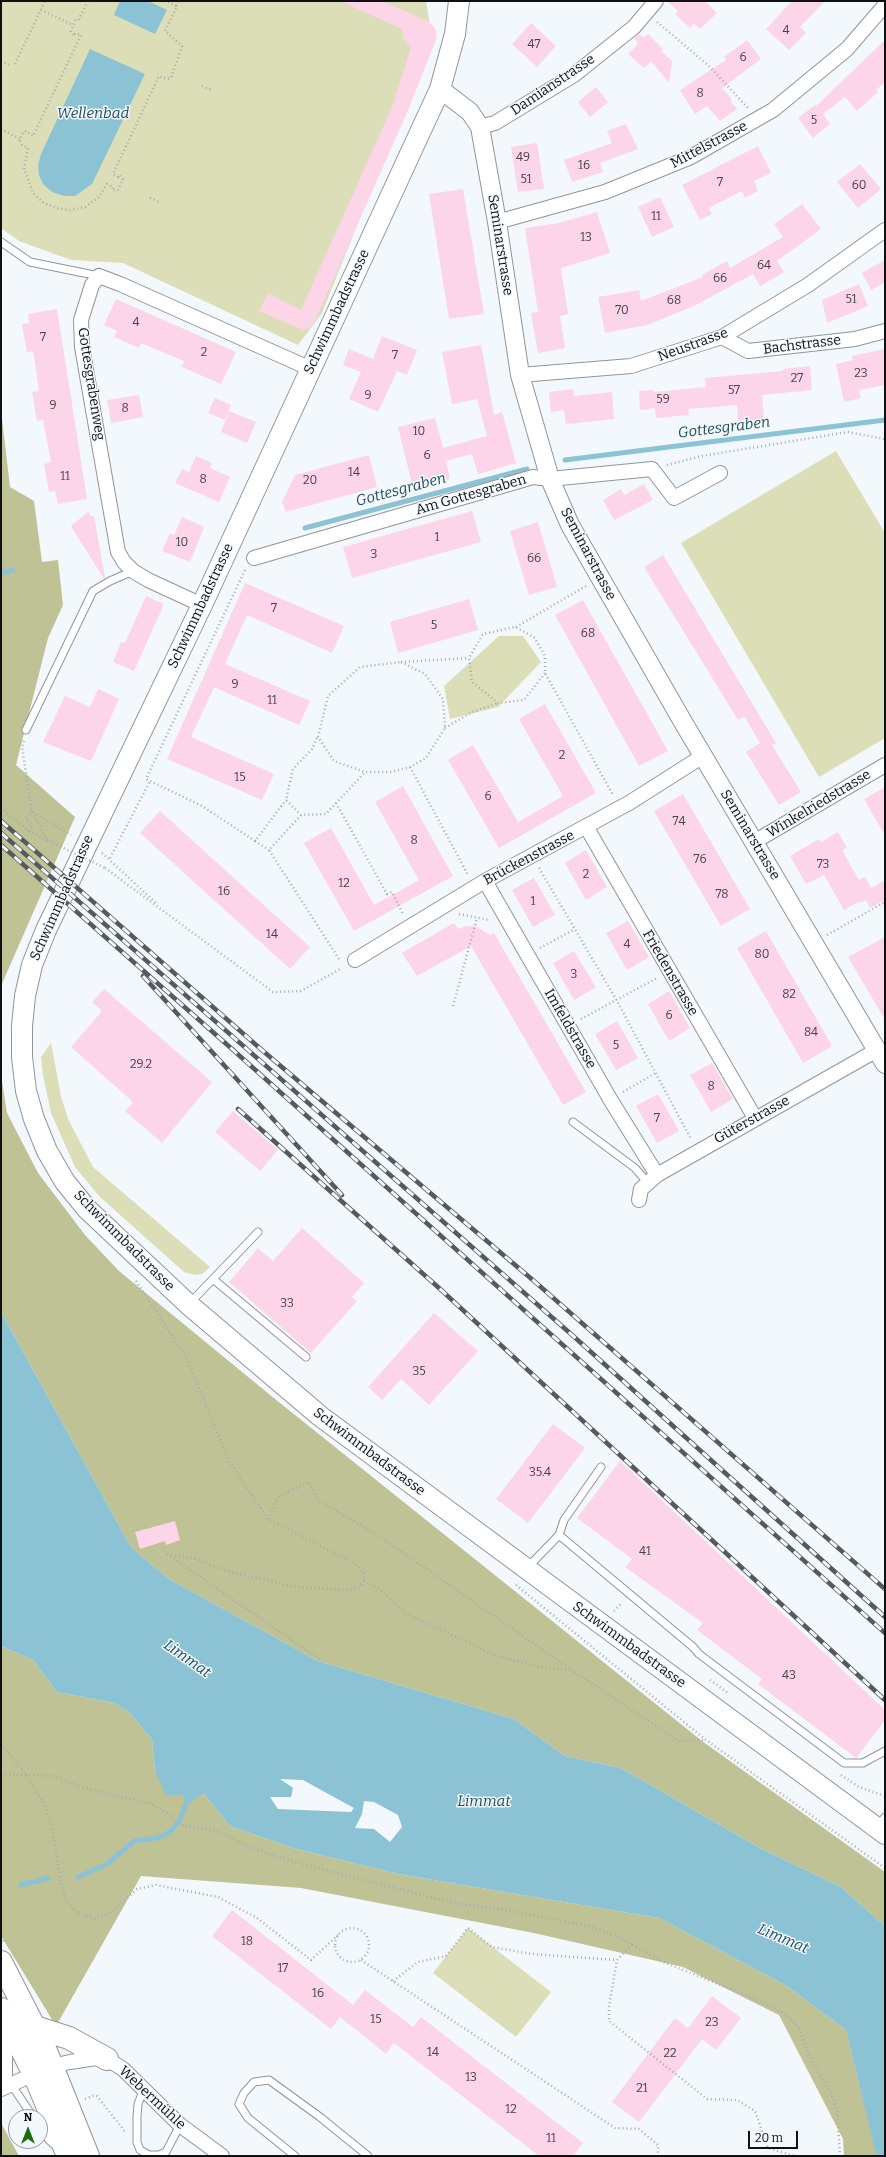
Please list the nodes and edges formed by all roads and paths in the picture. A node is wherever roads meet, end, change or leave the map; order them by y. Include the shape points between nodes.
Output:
1 (45, 1) edge
2 (88, 1) edge
3 (166, 1) edge
4 (178, 1) edge
5 (459, 1) edge
6 (656, 1) edge
7 (885, 5) edge
8 (176, 6) junction
9 (41, 10) junction
10 (646, 13) junction
11 (73, 25) junction
12 (1, 61) edge
13 (15, 64) dead end
14 (9, 65) dead end
15 (202, 86) dead end
16 (440, 89) junction
17 (211, 90) dead end
18 (759, 118) junction
19 (480, 127) junction
20 (1, 129) edge
21 (20, 139) junction
22 (150, 198) dead end
23 (159, 202) dead end
24 (497, 222) junction
25 (885, 230) edge
26 (1, 242) edge
27 (99, 276) junction
28 (885, 331) edge
29 (722, 337) junction
30 (311, 369) junction
31 (520, 375) junction
32 (885, 439) edge
33 (652, 469) junction
34 (720, 473) dead end
35 (550, 479) junction
36 (251, 561) joint
37 (133, 571) junction
38 (589, 584) dead end
39 (202, 605) junction
40 (515, 627) junction
41 (469, 658) junction
42 (401, 662) junction
43 (545, 673) junction
44 (498, 703) junction
45 (445, 728) junction
46 (26, 730) joint
47 (318, 737) junction
48 (702, 756) junction
49 (885, 765) edge
50 (410, 766) junction
51 (365, 772) junction
52 (150, 781) junction
53 (286, 800) junction
54 (336, 803) junction
55 (1, 808) edge
56 (620, 809) junction
57 (32, 812) junction
58 (301, 815) junction
59 (587, 828) junction
60 (29, 831) junction
61 (64, 831) dead end
62 (48, 841) junction
63 (255, 841) junction
64 (754, 842) junction
65 (269, 850) junction
66 (99, 851) dead end
67 (533, 857) junction
68 (96, 858) dead end
69 (110, 858) junction
70 (92, 865) dead end
71 (480, 884) junction
72 (885, 902) edge
73 (439, 909) junction
74 (164, 910) junction
75 (477, 918) junction
76 (508, 921) junction
77 (410, 927) junction
78 (575, 929) junction
79 (825, 937) dead end
80 (528, 954) junction
81 (350, 964) junction
82 (669, 971) junction
83 (616, 1001) junction
84 (454, 1006) dead end
85 (568, 1025) junction
86 (881, 1057) edge
87 (656, 1073) junction
88 (610, 1099) junction
89 (755, 1118) junction
90 (573, 1122) dead end
91 (697, 1150) junction
92 (652, 1179) junction
93 (639, 1200) dead end
94 (258, 1232) dead end
95 (141, 1261) junction
96 (213, 1279) junction
97 (188, 1304) junction
98 (306, 1357) dead end
99 (602, 1467) dead end
100 (268, 1519) junction
101 (559, 1535) junction
102 (518, 1575) junction
103 (364, 1580) junction
104 (630, 1595) junction
105 (611, 1614) dead end
106 (319, 1659) dead end
107 (573, 1670) junction
108 (706, 1740) junction
109 (1, 1744) edge
110 (885, 1751) edge
111 (1, 1774) edge
112 (26, 1775) junction
113 (882, 1826) edge
114 (885, 1868) edge
115 (338, 1935) junction
116 (632, 1945) junction
117 (361, 1960) junction
118 (617, 1960) junction
119 (1, 1962) edge
120 (393, 1981) junction
121 (1, 2009) edge
122 (35, 2027) junction
123 (107, 2059) junction
124 (43, 2070) junction
125 (4, 2082) edge
126 (143, 2091) junction
127 (81, 2101) dead end
128 (26, 2109) edge
129 (180, 2125) junction
130 (120, 2127) dead end
131 (48, 2139) edge
132 (67, 2156) edge
133 (88, 2156) edge
134 (222, 2156) edge
135 (295, 2156) edge
136 (368, 2156) edge
137 (658, 2156) edge
138 (794, 2156) edge
139 (840, 2156) edge

1 - 9 path
2 - 11 path
3 - 8 path
4 - 8 path
5 - 16 main road via 455,34
6 - 10 street, Damianstrasse
7 - 18 street, Mittelstrasse via 847,49 773,110
8 - 21 path via 165,32 182,46 170,78 160,76 113,174 123,179 118,190 112,190 113,188 107,184 99,197 70,210 44,203 33,193 28,182 24,169 28,148
9 - 11 path
9 - 13 path
10 - 18 path via 709,66
10 - 19 street, Damianstrasse via 634,27 574,75 495,123
11 - 21 path via 71,34 80,35 33,136 26,131
12 - 14 path
15 - 17 path
16 - 19 street, Seminarstrasse via 470,112
16 - 30 main road, Schwimmbadstrasse
18 - 24 street, Mittelstrasse via 692,157 605,192
19 - 24 street, Seminarstrasse
20 - 21 path
22 - 23 path
24 - 31 street, Seminarstrasse
25 - 29 street, Neustrasse via 808,285
26 - 27 lane via 30,262
27 - 30 street
27 - 37 street, Gottesgrabenweg via 92,285 81,320 82,346 118,552
28 - 29 street, Bachstrasse via 855,339 748,351
29 - 31 street, Neustrasse via 631,366
30 - 39 main road, Schwimmbadstrasse
31 - 35 street, Seminarstrasse
32 - 33 path via 848,432 702,456
33 - 34 street via 674,498
33 - 35 street, Am Gottesgraben
35 - 36 street, Am Gottesgraben via 533,477
35 - 48 street, Seminarstrasse via 570,525
36 - 52 path via 146,779
37 - 39 street, Gottesgrabenweg
37 - 46 lane via 110,580 93,591
38 - 40 path
39 - 95 main road, Schwimmbadstrasse via 46,930 32,965 22,1026 26,1091 34,1120 47,1151 65,1182 87,1209
40 - 41 path via 483,634
40 - 43 path via 534,637 545,656
41 - 42 path
41 - 44 path via 472,682
42 - 45 path via 425,674 443,700
42 - 47 path via 360,667 328,696
43 - 44 path via 524,700
43 - 56 path
44 - 45 path via 472,712
45 - 50 path via 426,758
46 - 57 path via 22,748
47 - 51 path via 334,761
47 - 53 path via 312,749 293,769
48 - 56 street, Brückenstrasse
48 - 64 street, Seminarstrasse
49 - 64 street, Winkelriedstrasse
50 - 51 path via 391,772
50 - 71 path
51 - 54 path
52 - 63 path via 202,806
52 - 69 path
53 - 58 path
53 - 63 path
54 - 58 path via 326,814
54 - 77 path via 387,894 392,892
55 - 60 path
56 - 59 street, Brückenstrasse
57 - 60 path via 26,819 32,826
57 - 61 path
57 - 62 path
58 - 65 path
59 - 67 street, Brückenstrasse
59 - 82 street, Friedenstrasse
60 - 62 path
62 - 74 path, bridge via 106,868
63 - 65 path
64 - 86 street, Seminarstrasse
65 - 81 path
66 - 69 path
67 - 71 street, Brückenstrasse
67 - 78 path
68 - 70 path
69 - 74 path
71 - 73 street, Brückenstrasse
71 - 76 street, Imfeldstrasse
72 - 79 path
73 - 75 path
73 - 77 street, Brückenstrasse
74 - 81 path via 272,992 301,991
75 - 76 path
75 - 84 path
76 - 80 street, Imfeldstrasse
77 - 81 street, Brückenstrasse
78 - 80 path
78 - 83 path
80 - 85 street, Imfeldstrasse
82 - 83 path
82 - 89 street, Friedenstrasse
83 - 85 path
83 - 87 path
85 - 88 street, Imfeldstrasse
86 - 89 street, Güterstrasse
87 - 88 path
87 - 91 path
88 - 92 street, Imfeldstrasse
89 - 91 street, Güterstrasse
90 - 92 lane
91 - 92 street, Güterstrasse
92 - 93 street via 641,1189
94 - 96 lane
95 - 97 main road, Schwimmbadstrasse
95 - 100 path via 132,1272 138,1286 186,1357 229,1461
96 - 97 lane
96 - 98 lane
97 - 102 main road, Schwimmbadstrasse via 320,1416
99 - 101 lane via 564,1520
100 - 103 path via 354,1562 364,1573
100 - 107 path via 279,1496 309,1482 319,1501 379,1536
101 - 102 lane
101 - 104 lane
102 - 108 path via 520,1590
102 - 113 main road, Schwimmbadstrasse
103 - 106 path via 360,1587 349,1590 295,1587 227,1572 193,1558 166,1554
103 - 107 path via 405,1613 494,1655 540,1667
104 - 105 path
104 - 110 lane via 693,1647 698,1654 844,1763 864,1763
107 - 108 path via 680,1741
108 - 114 path
109 - 112 path
111 - 112 path
112 - 115 path via 45,1805 66,1900 77,1913 95,1919 111,1912 137,1888 156,1885 218,1897 257,1918 311,1960
112 - 116 path via 53,1776 86,1788 151,1804 181,1825 218,1831 247,1846 281,1858 440,1899 588,1926
115 - 117 path via 334,1946 339,1957 349,1962
115 - 117 path via 352,1928 367,1936 368,1952
116 - 118 path
116 - 139 path via 661,1962 763,2002 787,2015 799,2028 810,2058 831,2092 837,2110
117 - 120 path
118 - 120 path via 532,1954 492,1947 468,1928 446,1956 418,1962
118 - 138 path via 609,2021 706,2099 737,2100 755,2111 768,2148
119 - 122 main road
120 - 137 path via 615,2128 639,2129 658,2145
121 - 124 main road
121 - 125 main road
122 - 123 main road via 69,2038
122 - 124 main road
123 - 124 street, Webermühle via 70,2062
123 - 126 street, Webermühle via 123,2069
124 - 125 street, Webermühle
124 - 132 main road
124 - 133 main road
125 - 128 lane
126 - 129 street, Webermühle
126 - 129 lane via 137,2117 137,2142 140,2150 149,2155 166,2152
127 - 130 path via 97,2096
129 - 134 street, Webermühle
131 - 132 lane
135 - 136 lane via 248,2118 239,2104 244,2093 254,2082 269,2080

